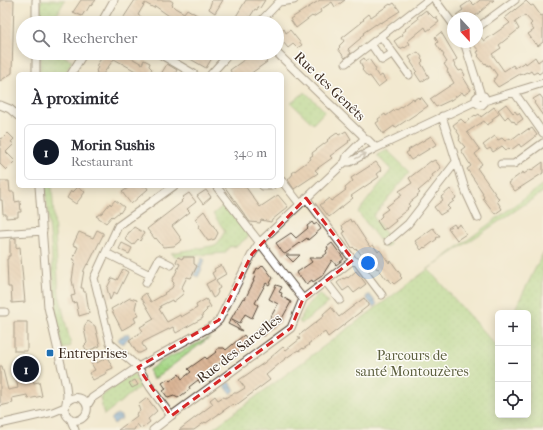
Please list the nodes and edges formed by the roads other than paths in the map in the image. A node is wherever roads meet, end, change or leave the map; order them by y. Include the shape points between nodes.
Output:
1 (36, 0) edge
2 (114, 0) edge
3 (294, 0) edge
4 (428, 0) edge
5 (435, 0) edge
6 (515, 0) edge
7 (280, 1) edge
8 (36, 16) edge
9 (106, 16) edge
10 (266, 16) edge
11 (447, 16) edge
12 (483, 24) edge
13 (381, 36) junction
14 (370, 44) junction
15 (466, 48) edge
16 (393, 53) junction
17 (36, 60) edge
18 (80, 60) edge
19 (170, 60) edge
20 (224, 60) edge
21 (284, 60) edge
22 (346, 63) dead end
23 (36, 72) edge
24 (72, 72) edge
25 (191, 72) edge
26 (213, 72) edge
27 (409, 75) dead end
28 (543, 83) edge
29 (514, 92) junction
30 (481, 99) junction
31 (0, 105) edge
32 (16, 108) edge
33 (10, 109) junction
34 (16, 114) edge
35 (442, 116) junction
36 (543, 133) edge
37 (364, 139) junction
38 (543, 143) edge
39 (376, 148) junction
40 (345, 162) junction
41 (456, 162) junction
42 (501, 164) dead end
43 (284, 183) edge
44 (39, 188) edge
45 (171, 188) edge
46 (218, 188) edge
47 (303, 201) junction
48 (478, 218) dead end
49 (43, 231) junction
50 (0, 234) edge
51 (388, 241) dead end
52 (259, 243) junction
53 (106, 253) junction
54 (353, 260) junction
55 (171, 265) dead end
56 (150, 275) junction
57 (326, 282) junction
58 (146, 283) dead end
59 (382, 295) dead end
60 (302, 299) junction
61 (340, 300) dead end
62 (138, 367) junction
63 (66, 386) junction
64 (80, 398) junction
65 (92, 398) junction
66 (65, 405) junction
67 (87, 406) junction
68 (53, 412) junction
69 (171, 416) junction
70 (68, 417) junction
71 (83, 418) junction
72 (0, 424) edge
73 (75, 430) edge
74 (79, 430) edge
75 (153, 430) edge

1 - 8 street
2 - 9 street
3 - 7 street
4 - 13 street
5 - 11 street
6 - 12 street
7 - 10 street
13 - 14 street
13 - 16 street
14 - 16 street via 382,60
14 - 22 street
15 - 30 street via 481,91
16 - 27 street
17 - 23 street
18 - 24 street
19 - 25 street
20 - 26 street
21 - 37 street, Rue des Genêts
28 - 29 street
29 - 30 street
29 - 36 street
30 - 35 street
31 - 33 street
32 - 33 street
33 - 34 street
35 - 39 street
35 - 41 street
37 - 39 street, Rue des Genêts
37 - 40 street
38 - 42 street via 514,164
40 -> 39 street via 350,162
40 - 47 street
41 - 48 street
41 - 51 street via 408,224
43 - 47 street
44 - 49 street
45 - 53 street via 118,226
46 - 52 street
47 - 52 street
47 - 54 street
49 - 50 street
49 - 63 street via 48,307
52 - 60 street
52 - 62 street via 219,320
53 - 56 street
53 - 62 street via 94,278 110,343
54 - 57 street
54 - 59 street
55 - 56 street via 159,259
56 - 58 street
57 - 60 street
57 - 61 street
60 - 69 street, Rue des Sarcelles via 292,328
62 - 65 street
62 - 69 street
63 - 64 street
63 - 66 street
64 - 65 street
64 - 66 street via 71,398
64 - 67 street
65 - 67 street
66 - 68 street
66 - 70 street
67 - 71 street via 87,413
68 - 70 street
68 - 72 street
69 - 75 street, Rue des Sarcelles
70 - 71 street via 76,420
70 - 73 street
71 - 74 street

